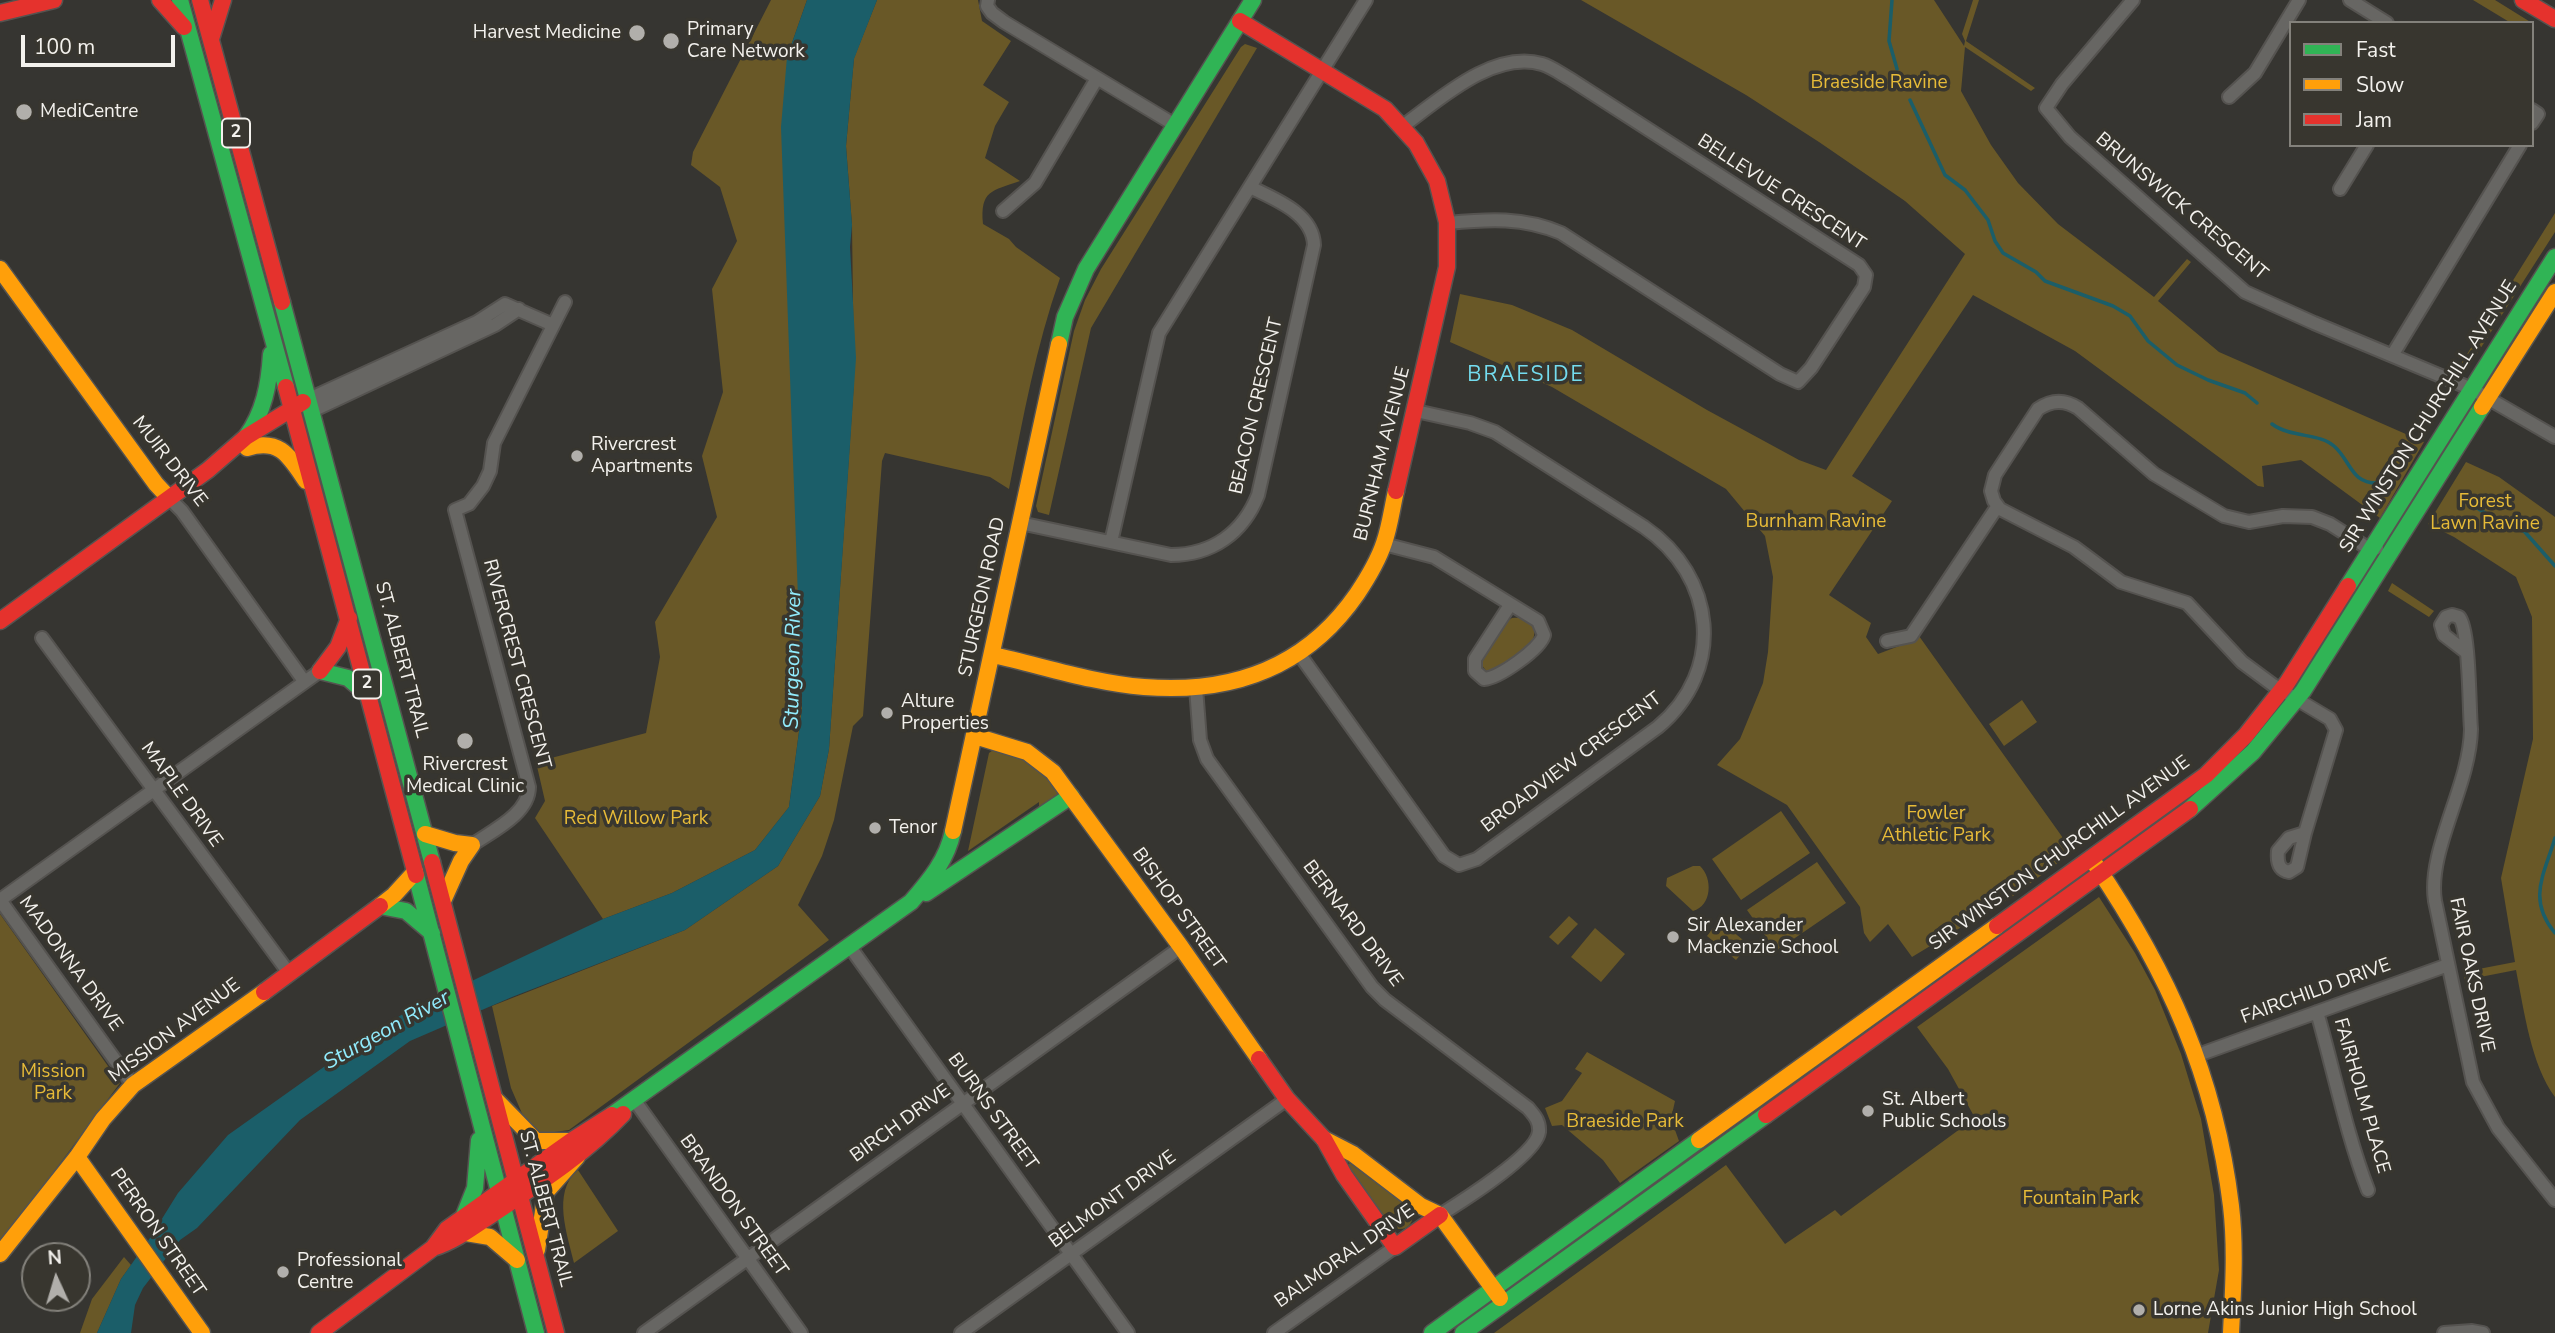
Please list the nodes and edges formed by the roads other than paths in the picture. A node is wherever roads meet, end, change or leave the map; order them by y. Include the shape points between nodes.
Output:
1 (54, 0) edge
2 (160, 0) edge
3 (180, 0) edge
4 (200, 0) edge
5 (223, 0) edge
6 (988, 0) edge
7 (1253, 0) edge
8 (1366, 0) edge
9 (2133, 0) edge
10 (2299, 0) edge
11 (2350, 0) edge
12 (2523, 0) edge
13 (0, 13) edge
14 (2555, 19) edge
15 (1240, 21) junction
16 (2384, 21) edge
17 (189, 33) junction
18 (211, 40) junction
19 (1321, 70) junction
20 (1096, 80) junction
21 (2230, 97) dead end
22 (1175, 125) junction
23 (1403, 126) junction
24 (2366, 147) edge
25 (2518, 147) edge
26 (1250, 187) junction
27 (2340, 189) dead end
28 (1003, 211) dead end
29 (1448, 223) junction
30 (2555, 257) edge
31 (0, 269) edge
32 (2555, 292) edge
33 (565, 302) dead end
34 (519, 309) junction
35 (553, 325) junction
36 (272, 335) junction
37 (409, 351) junction
38 (2393, 354) junction
39 (420, 361) junction
40 (2472, 389) junction
41 (2488, 398) junction
42 (311, 405) junction
43 (1416, 411) junction
44 (293, 414) junction
45 (2555, 437) edge
46 (247, 442) junction
47 (316, 496) junction
48 (169, 498) junction
49 (1997, 507) junction
50 (1020, 523) junction
51 (2402, 535) junction
52 (1111, 542) junction
53 (1384, 544) junction
54 (2371, 550) junction
55 (1510, 606) junction
56 (349, 617) junction
57 (0, 621) edge
58 (43, 638) dead end
59 (1887, 641) dead end
60 (2466, 652) dead end
61 (993, 655) junction
62 (1300, 655) junction
63 (320, 671) junction
64 (304, 681) junction
65 (1196, 688) junction
66 (2282, 690) junction
67 (370, 697) junction
68 (2298, 699) junction
69 (975, 736) junction
70 (152, 789) junction
71 (1071, 796) junction
72 (2305, 833) dead end
73 (425, 834) junction
74 (472, 845) junction
75 (2090, 858) junction
76 (415, 872) junction
77 (2101, 873) junction
78 (0, 900) edge
79 (443, 901) junction
80 (911, 902) junction
81 (380, 906) junction
82 (432, 933) junction
83 (850, 947) junction
84 (1181, 947) junction
85 (2448, 965) junction
86 (289, 973) junction
87 (2318, 1012) junction
88 (2198, 1055) junction
89 (133, 1085) junction
90 (1287, 1098) junction
91 (494, 1099) junction
92 (635, 1101) junction
93 (962, 1104) junction
94 (480, 1118) junction
95 (1324, 1139) junction
96 (574, 1149) junction
97 (77, 1157) junction
98 (516, 1180) junction
99 (2368, 1190) dead end
100 (520, 1196) junction
101 (502, 1199) junction
102 (2555, 1200) edge
103 (1440, 1215) junction
104 (464, 1226) junction
105 (1395, 1247) junction
106 (0, 1254) edge
107 (1070, 1255) junction
108 (536, 1258) junction
109 (747, 1259) junction
110 (517, 1260) junction
111 (1493, 1289) junction
112 (1505, 1303) junction
113 (202, 1333) edge
114 (319, 1333) edge
115 (536, 1333) edge
116 (556, 1333) edge
117 (644, 1333) edge
118 (801, 1333) edge
119 (961, 1333) edge
120 (1128, 1333) edge
121 (1274, 1333) edge
122 (1432, 1333) edge
123 (1463, 1333) edge
124 (2231, 1333) edge
125 (2444, 1333) edge
126 (2483, 1333) edge

1 - 13 main road
2 - 17 main road
3 - 17 main road, ST. ALBERT TRAIL / 2
4 - 18 main road, ST. ALBERT TRAIL / 2
5 - 18 main road
6 - 20 street via 992,13
7 - 15 main road, STURGEON ROAD
8 - 19 street
9 - 38 street, BRUNSWICK CRESCENT via 2062,84 2046,108 2052,118 2245,292
10 - 21 street via 2255,73
11 - 16 street
12 - 14 main road
15 - 19 main road, BURNHAM AVENUE
15 - 22 main road, STURGEON ROAD
17 - 36 main road, ST. ALBERT TRAIL / 2
18 - 42 main road, ST. ALBERT TRAIL / 2
19 - 23 main road, BURNHAM AVENUE via 1385,109
19 - 26 street
20 - 22 street
20 - 28 street via 1035,183
22 - 50 main road, STURGEON ROAD via 1086,269 1065,317
23 - 29 main road, BURNHAM AVENUE via 1433,170
23 - 29 street, BELLEVUE CRESCENT via 1491,67 1517,61 1545,65 1859,265 1866,275 1864,287 1798,382 1561,233 1505,219
24 - 27 street
25 - 38 street
26 - 52 street via 1159,333
26 - 52 street, BEACON CRESCENT via 1305,220 1314,245 1255,505 1230,536 1202,551 1171,555
29 - 43 main road, BURNHAM AVENUE via 1447,267
30 - 40 main road, SIR WINSTON CHURCHILL AVENUE
31 - 48 main road, MUIR DRIVE
32 - 41 main road, SIR WINSTON CHURCHILL AVENUE
33 - 35 street
34 - 35 street
34 - 37 street via 505,304 477,322
34 - 39 street via 495,326
35 - 74 street, RIVERCREST CRESCENT via 494,443 489,475 470,505 454,510 529,788 523,808
36 - 44 main road, ST. ALBERT TRAIL / 2
36 - 46 main road via 266,400
37 - 39 street
37 - 42 street
38 - 40 street, BRUNSWICK CRESCENT
39 - 42 street
40 - 41 street, BRUNSWICK CRESCENT
40 - 54 main road, SIR WINSTON CHURCHILL AVENUE
41 - 45 street, BRUNSWICK CRESCENT
41 - 51 main road, SIR WINSTON CHURCHILL AVENUE
42 - 44 main road
42 - 73 main road, ST. ALBERT TRAIL / 2
43 - 53 main road, BURNHAM AVENUE
43 - 62 street, BROADVIEW CRESCENT via 1495,432 1666,545 1684,566 1701,605 1704,645 1694,682 1658,727 1476,859 1459,865 1444,856
44 - 46 main road
44 - 47 main road, ST. ALBERT TRAIL / 2
46 - 47 main road via 284,451
46 - 48 main road
47 - 56 main road, ST. ALBERT TRAIL / 2
48 - 57 main road
48 - 64 street, MUIR DRIVE
49 - 54 street via 1991,491 1995,475 2038,409 2061,401 2078,408 2154,474 2224,516 2249,522 2312,517
49 - 59 street via 1911,636
49 - 66 street via 2074,547 2122,582 2187,603 2242,662
50 - 52 street, BEACON CRESCENT
50 - 61 main road, STURGEON ROAD
51 - 54 street
51 - 68 main road, SIR WINSTON CHURCHILL AVENUE
53 - 55 street via 1434,557
53 - 62 main road, BURNHAM AVENUE via 1374,570 1352,603
54 - 66 main road, SIR WINSTON CHURCHILL AVENUE
55 - 55 street via 1475,659 1475,671 1485,679 1496,676 1543,639 1538,621
56 - 63 main road via 345,636
56 - 67 main road, ST. ALBERT TRAIL / 2
58 - 70 street, MAPLE DRIVE
60 - 85 street, FAIR OAKS DRIVE via 2470,751 2434,883
61 - 65 main road, BURNHAM AVENUE via 1125,684
61 - 69 main road, STURGEON ROAD
62 - 65 main road, BURNHAM AVENUE via 1251,677
63 - 64 street
63 - 67 main road via 353,680
64 - 70 street
65 - 103 street, BERNARD DRIVE via 1200,740 1207,759 1371,987 1536,1118 1537,1138 1516,1162
66 - 68 street
66 - 75 main road, SIR WINSTON CHURCHILL AVENUE via 2220,762
67 - 76 main road, ST. ALBERT TRAIL / 2
68 - 72 street via 2330,719 2336,730
68 - 77 main road, SIR WINSTON CHURCHILL AVENUE via 2260,747 2209,794
69 - 71 main road, BISHOP STREET via 1033,754
69 - 80 main road, STURGEON ROAD via 949,851
70 - 78 street
70 - 86 street, MAPLE DRIVE
71 - 80 main road
71 - 84 main road, BISHOP STREET
73 - 74 main road
73 - 79 main road, ST. ALBERT TRAIL / 2
74 - 79 main road
75 - 77 main road
75 - 111 main road, SIR WINSTON CHURCHILL AVENUE
76 - 81 main road, MISSION AVENUE
76 - 82 main road, ST. ALBERT TRAIL / 2
77 - 88 main road via 2161,970
77 - 112 main road, SIR WINSTON CHURCHILL AVENUE
78 - 89 street, MADONNA DRIVE
79 - 91 main road, ST. ALBERT TRAIL / 2
80 - 83 main road, STURGEON ROAD
81 - 82 main road via 406,911
81 - 86 main road, MISSION AVENUE
82 - 94 main road, ST. ALBERT TRAIL / 2
83 - 92 main road, STURGEON ROAD
83 - 93 street, BURNS STREET
84 - 90 main road, BISHOP STREET
84 - 93 street, BIRCH DRIVE
85 - 87 street, FAIRCHILD DRIVE
85 - 102 street, FAIR OAKS DRIVE via 2473,1082 2498,1128
86 - 89 main road, MISSION AVENUE
87 - 88 street, FAIRCHILD DRIVE
87 - 99 street, FAIRHOLM PLACE via 2351,1146
88 - 124 main road via 2219,1130 2230,1200
89 - 97 main road, MISSION AVENUE
90 - 95 main road, BISHOP STREET
90 - 107 street, BELMONT DRIVE
91 - 96 main road via 536,1141
91 - 98 main road, ST. ALBERT TRAIL / 2
92 - 96 main road, STURGEON ROAD via 608,1131
92 - 109 street, BRANDON STREET
93 - 107 street, BURNS STREET
93 - 109 street, BIRCH DRIVE
94 - 101 main road, ST. ALBERT TRAIL / 2
94 - 104 main road via 479,1167
95 - 103 main road, BISHOP STREET
95 - 105 main road, BISHOP STREET
96 - 98 main road, STURGEON ROAD
96 - 100 main road, STURGEON ROAD
96 - 108 main road via 546,1192
97 - 106 main road, MISSION AVENUE
97 - 113 main road, PERRON STREET
98 - 100 main road, ST. ALBERT TRAIL / 2
98 - 101 main road, STURGEON ROAD
100 - 101 main road, STURGEON ROAD
100 - 108 main road, ST. ALBERT TRAIL / 2
101 - 104 main road
101 - 110 main road, ST. ALBERT TRAIL / 2
103 - 105 main road, BALMORAL DRIVE
103 - 111 main road, BISHOP STREET
104 - 110 main road via 490,1237
104 - 114 main road via 453,1242 433,1248
105 - 121 street, BALMORAL DRIVE
107 - 119 street, BELMONT DRIVE
107 - 120 street, BURNS STREET
108 - 116 main road, ST. ALBERT TRAIL / 2
109 - 117 street, BIRCH DRIVE
109 - 118 street, BRANDON STREET
110 - 115 main road, ST. ALBERT TRAIL / 2
111 - 112 main road, BISHOP STREET
111 - 122 main road, SIR WINSTON CHURCHILL AVENUE
112 - 123 main road, SIR WINSTON CHURCHILL AVENUE
125 - 126 street

